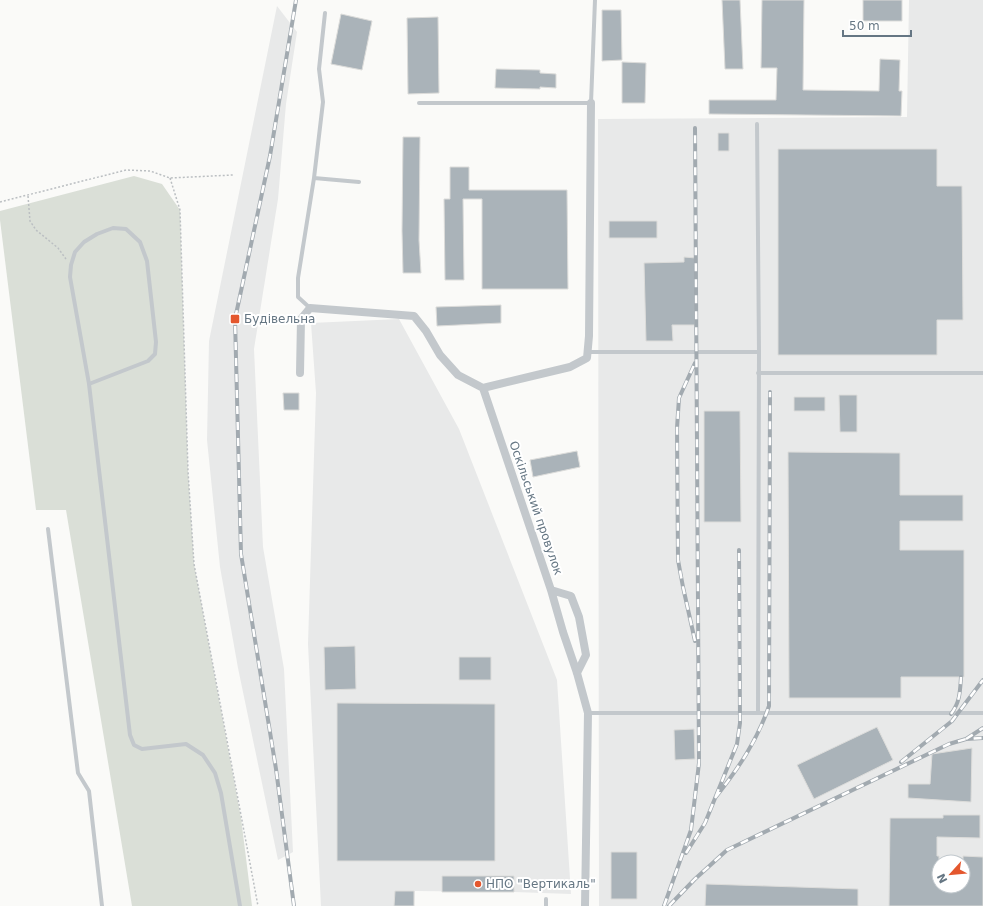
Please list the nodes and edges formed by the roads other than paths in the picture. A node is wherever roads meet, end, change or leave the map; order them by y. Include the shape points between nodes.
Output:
1 (595, 0) edge
2 (325, 13) dead end
3 (419, 103) dead end
4 (591, 103) junction
5 (757, 124) dead end
6 (314, 178) junction
7 (359, 182) dead end
8 (310, 308) junction
9 (588, 352) junction
10 (759, 352) junction
11 (300, 373) dead end
12 (758, 373) junction
13 (983, 373) edge
14 (89, 384) junction
15 (483, 388) junction
16 (48, 529) dead end
17 (551, 590) junction
18 (577, 673) junction
19 (588, 713) junction
20 (758, 713) junction
21 (983, 713) edge
22 (546, 899) dead end
23 (102, 906) edge
24 (240, 906) edge
25 (546, 906) edge
26 (585, 906) edge

1 - 4 lane
2 - 6 lane via 319,69 323,102
3 - 4 lane
4 - 9 street
5 - 10 lane
6 - 7 lane
6 - 8 lane via 298,278 298,297
8 - 11 street via 301,319
8 - 15 street via 414,316 440,355 458,375
9 - 10 lane
9 - 15 street via 587,358 570,367
10 - 12 lane
12 - 13 lane
12 - 20 lane
14 - 14 lane via 70,277 71,265 75,252 84,242 113,228 126,229 140,242 147,261 156,342 155,354 148,361
14 - 24 lane via 130,735 134,745 142,749 186,744 203,754 215,773 222,793
15 - 17 street, Оскільський провулок
16 - 23 lane via 78,773 89,791
17 - 18 street, Оскільський провулок
17 - 18 street via 571,596 579,617 586,655
18 - 19 street, Оскільський провулок
19 - 20 lane
19 - 26 street, Оскільський провулок
20 - 21 lane
22 - 25 lane

